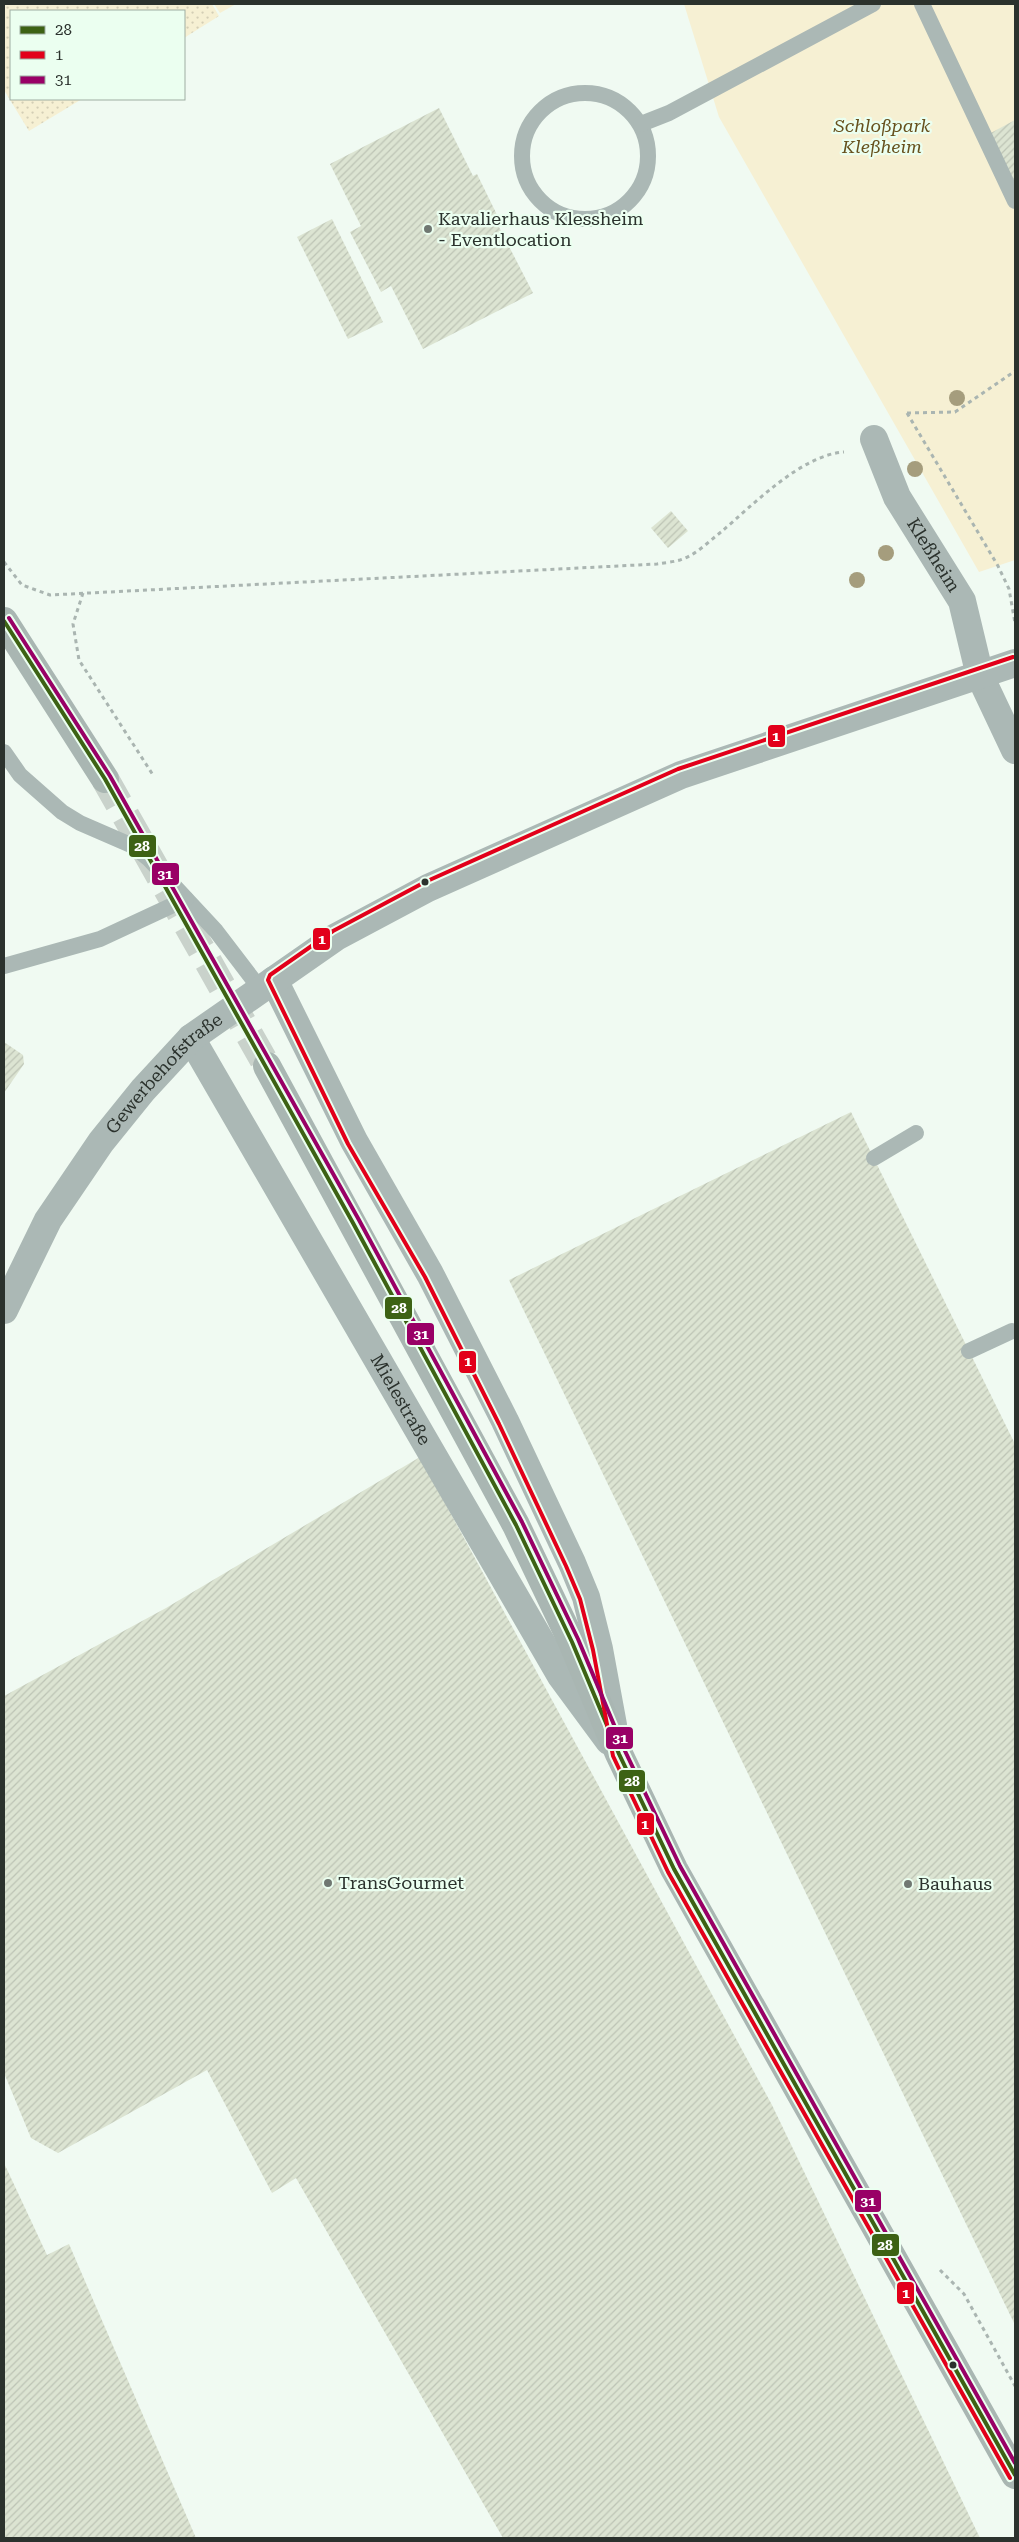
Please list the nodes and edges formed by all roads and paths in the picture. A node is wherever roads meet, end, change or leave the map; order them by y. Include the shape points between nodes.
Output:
1 (873, 4) edge
2 (922, 4) edge
3 (640, 124) junction
4 (1015, 201) edge
5 (1015, 371) edge
6 (874, 439) joint
7 (4, 562) edge
8 (83, 593) junction
9 (4, 621) edge
10 (1015, 623) edge
11 (1015, 662) edge
12 (980, 676) junction
13 (1015, 750) edge
14 (4, 752) edge
15 (153, 775) dead end
16 (105, 779) tunnel mouth
17 (186, 900) junction
18 (4, 966) edge
19 (268, 985) junction
20 (192, 1038) junction
21 (267, 1066) tunnel mouth
22 (916, 1133) dead end
23 (874, 1158) dead end
24 (4, 1310) edge
25 (1012, 1331) dead end
26 (969, 1352) dead end
27 (619, 1754) junction
28 (938, 2268) dead end
29 (1015, 2386) edge
30 (1015, 2475) edge

1 - 3 lane via 669,113
2 - 4 lane
3 - 3 lane via 649,157 640,188 616,212 584,220 552,211 528,187 520,155 529,123 553,100 585,92 617,100
5 - 10 path via 955,412 907,413 998,566 1009,589
6 - 8 path via 856,452 829,453 807,464 700,550 680,560 657,564
6 - 12 street, Kleßheim via 897,497 962,601
7 - 8 path via 22,585 50,595
8 - 15 path via 73,624 79,660
9 - 16 street
11 - 12 street, Gewerbehofstraße
12 - 13 street, Kleßheim
12 - 19 street, Gewerbehofstraße via 672,778 428,888 336,937
14 - 17 lane via 20,775 62,812 133,846
17 - 18 lane via 100,939
17 - 19 lane
19 - 20 street, Gewerbehofstraße
19 - 27 street, Mielestraße via 430,1274 488,1386 572,1563 586,1597 599,1649
20 - 24 street, Gewerbehofstraße via 143,1090 101,1142 48,1220
20 - 27 street, Mielestraße via 561,1676
21 - 27 street, Mielestraße via 516,1525 572,1642
22 - 23 lane
25 - 26 lane
27 - 30 street, Mielestraße via 674,1869
28 - 29 path via 964,2294

